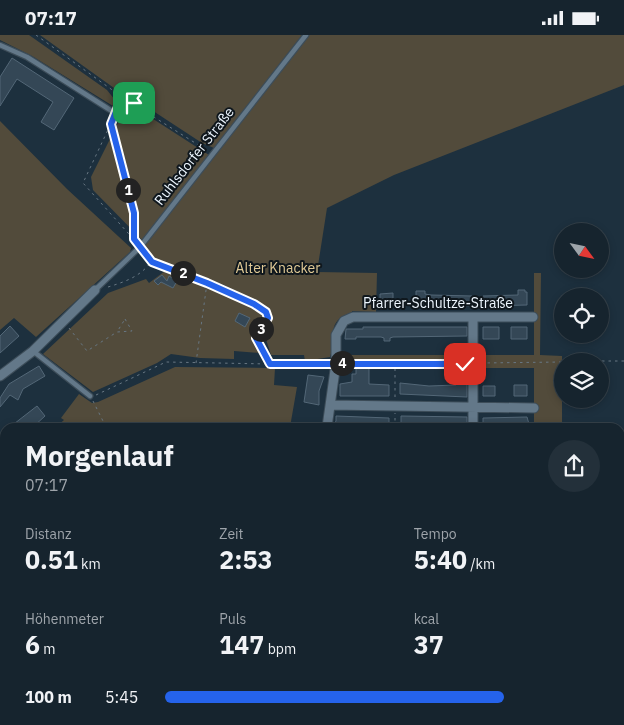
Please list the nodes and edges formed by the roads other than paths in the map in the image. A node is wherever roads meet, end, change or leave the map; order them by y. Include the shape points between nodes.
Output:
1 (306, 35) edge
2 (0, 45) edge
3 (115, 113) road end
4 (95, 290) joint
5 (533, 317) dead end
6 (473, 318) junction
7 (33, 351) junction
8 (0, 376) edge
9 (90, 396) road end
10 (330, 405) junction
11 (473, 408) junction
12 (534, 408) dead end
13 (327, 423) edge
14 (473, 423) edge

1 - 4 lane, Ruhlsdorfer Straße via 140,247
2 - 3 lane via 27,57
4 - 7 street, Ruhlsdorfer Straße
5 - 6 street, Pfarrer-Schultze-Straße
6 - 10 street, Pfarrer-Schultze-Straße via 353,317 344,321 336,335
6 - 11 street
7 - 8 street, Ruhlsdorfer Straße
7 - 9 lane
10 - 11 street
10 - 13 street
11 - 12 street
11 - 14 street

